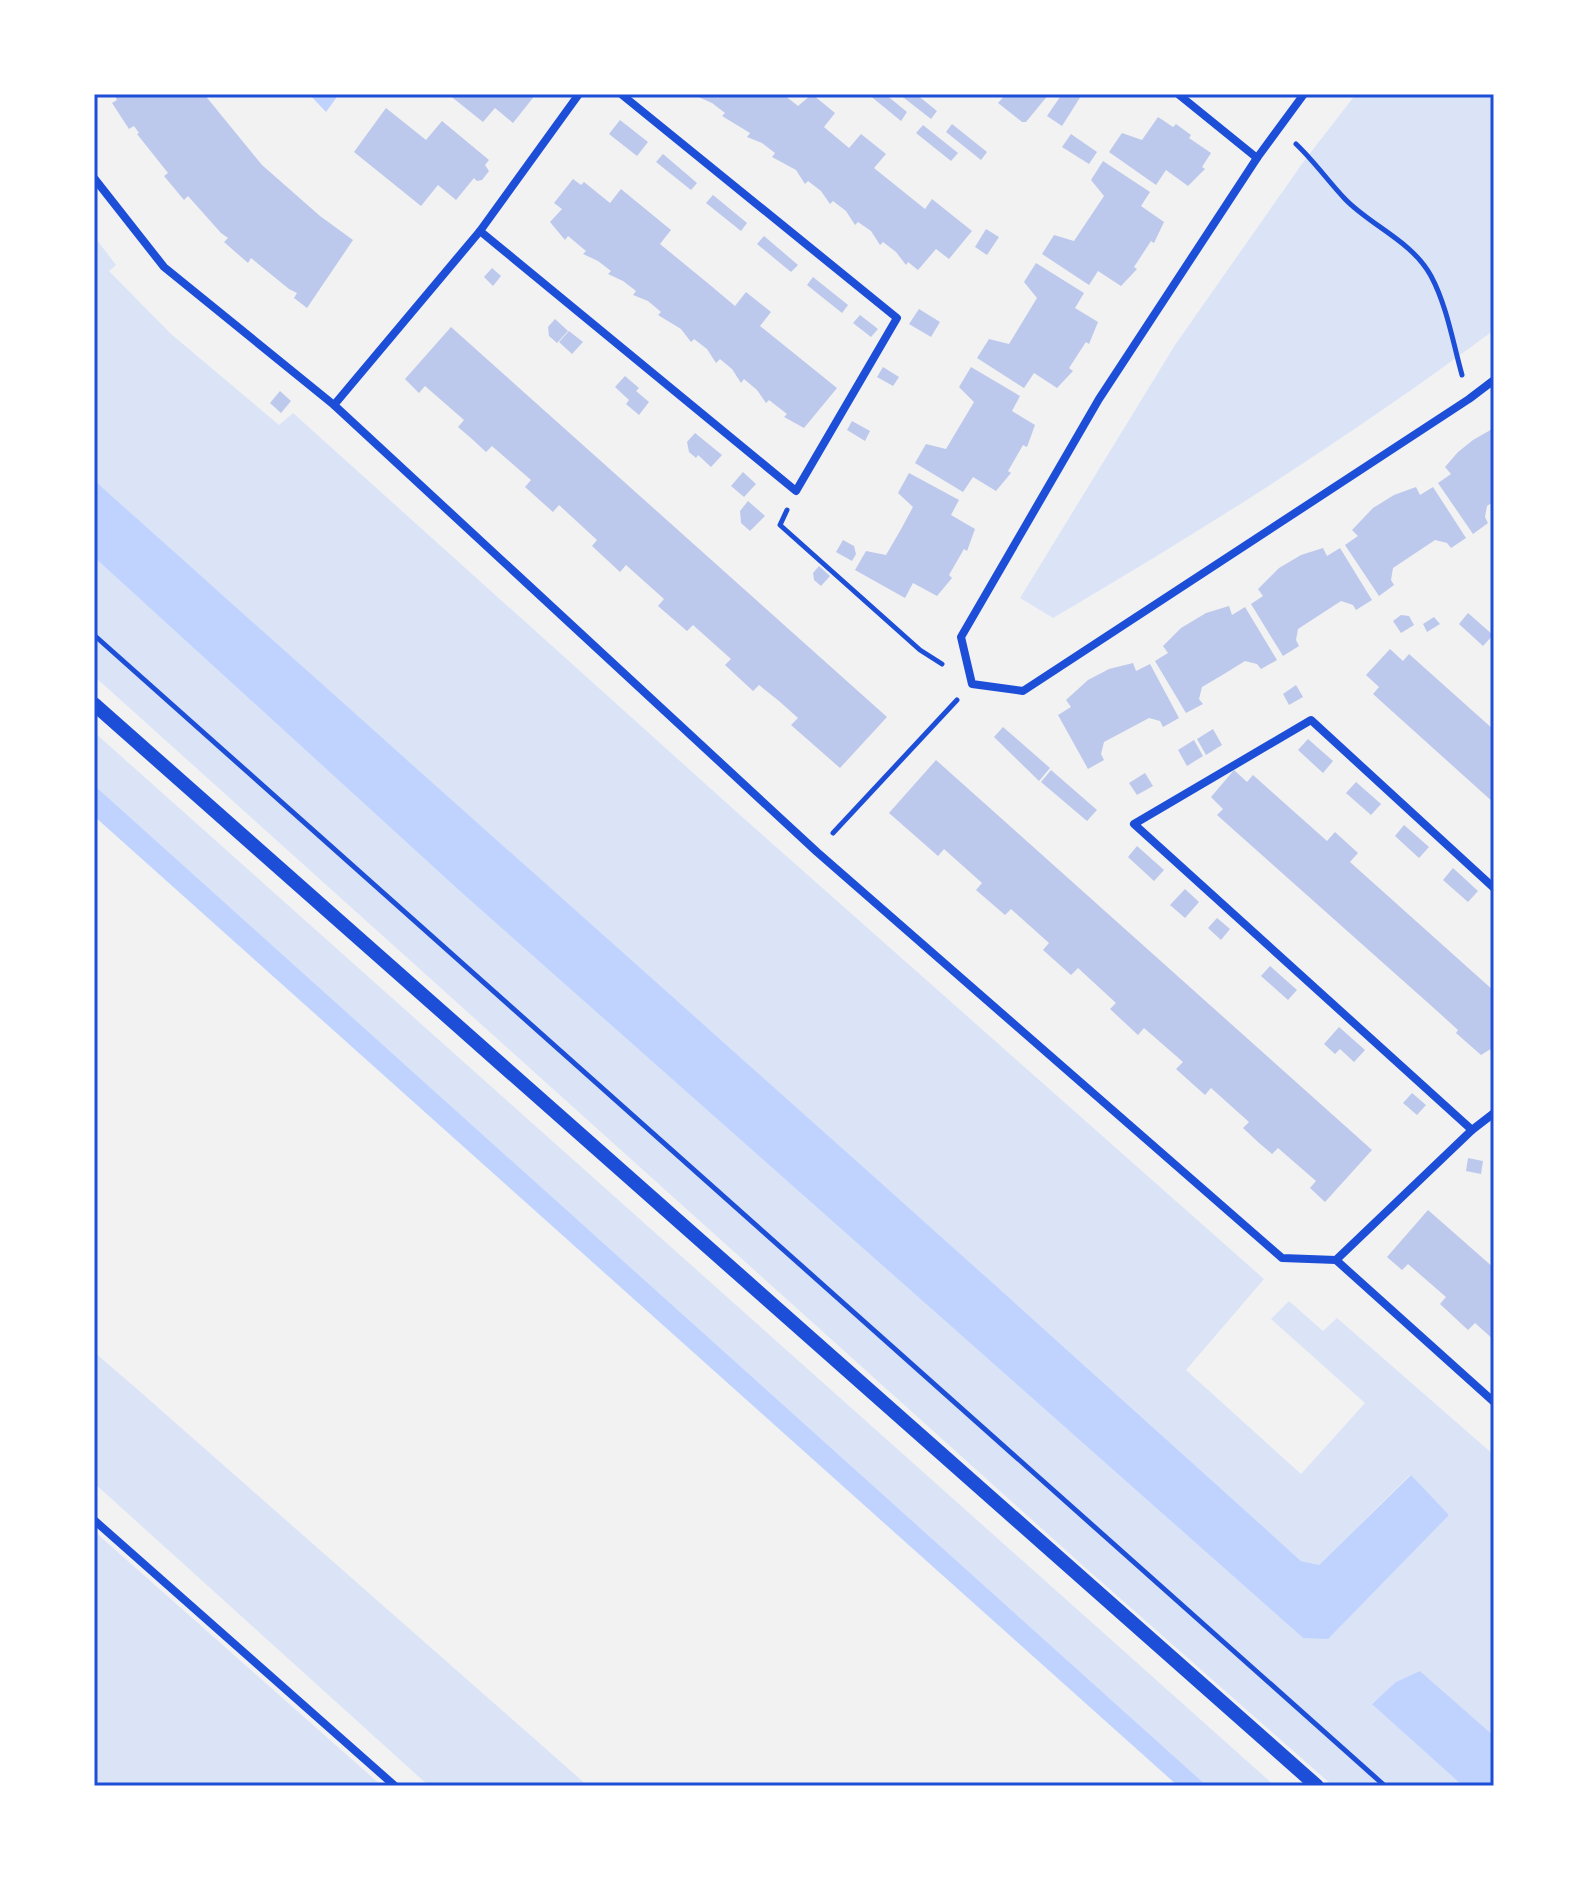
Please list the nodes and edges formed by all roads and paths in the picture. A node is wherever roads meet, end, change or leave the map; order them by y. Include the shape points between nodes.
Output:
1 (579, 94) edge
2 (621, 94) edge
3 (1178, 94) edge
4 (1304, 94) edge
5 (1278, 128) junction
6 (1257, 158) junction
7 (94, 178) edge
8 (480, 231) junction
9 (1494, 380) edge
10 (1469, 399) junction
11 (334, 405) junction
12 (796, 491) junction
13 (94, 635) edge
14 (972, 684) junction
15 (94, 704) edge
16 (817, 852) junction
17 (1494, 888) edge
18 (1494, 1113) edge
19 (1472, 1130) junction
20 (1336, 1260) junction
21 (1494, 1402) edge
22 (94, 1520) edge
23 (395, 1786) edge
24 (1317, 1786) edge
25 (1385, 1786) edge

1 - 8 street
2 - 12 street via 897,318
3 - 6 street
4 - 5 street
5 - 6 street
5 - 10 path via 1344,199 1404,246 1430,274
6 - 14 street via 1099,399 961,637
7 - 11 street via 164,267
8 - 11 street
8 - 12 street
9 - 10 street
10 - 14 street via 1023,691
11 - 16 street
12 - 14 path via 780,525 920,650
13 - 25 path
14 - 16 path
15 - 24 street
16 - 20 street via 1282,1258
17 - 19 street via 1311,720 1134,824
18 - 19 street
19 - 20 street
20 - 21 street
22 - 23 street

